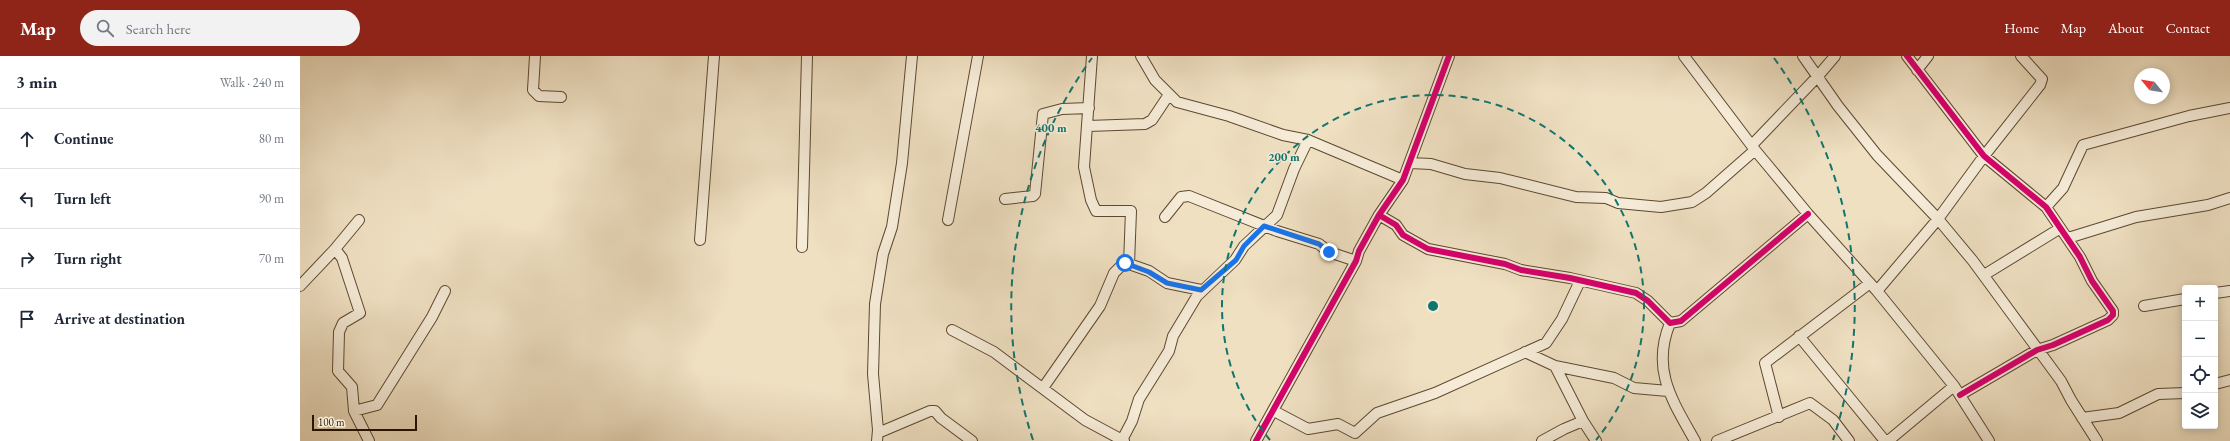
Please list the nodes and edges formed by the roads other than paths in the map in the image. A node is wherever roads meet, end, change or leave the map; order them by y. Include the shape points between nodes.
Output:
1 (535, 56) edge
2 (714, 56) edge
3 (807, 56) edge
4 (912, 56) edge
5 (978, 56) edge
6 (1092, 56) edge
7 (1141, 56) edge
8 (1449, 56) edge
9 (1684, 56) edge
10 (1803, 56) edge
11 (1835, 56) edge
12 (1907, 56) edge
13 (1928, 56) edge
14 (2021, 56) edge
15 (1917, 70) junction
16 (1818, 76) junction
17 (1168, 96) junction
18 (561, 97) dead end
19 (1089, 108) junction
20 (2230, 108) edge
21 (1088, 126) junction
22 (1308, 140) junction
23 (1753, 147) junction
24 (1984, 156) junction
25 (1410, 163) junction
26 (1403, 180) junction
27 (2230, 198) edge
28 (1005, 199) dead end
29 (2046, 207) junction
30 (1808, 214) junction
31 (1379, 215) junction
32 (1165, 217) dead end
33 (1938, 219) junction
34 (359, 220) dead end
35 (948, 220) dead end
36 (1264, 226) junction
37 (2059, 229) junction
38 (2068, 238) junction
39 (700, 240) dead end
40 (802, 247) dead end
41 (335, 249) junction
42 (1356, 261) junction
43 (1129, 264) junction
44 (1984, 275) junction
45 (1580, 281) junction
46 (1870, 283) junction
47 (300, 286) edge
48 (1201, 290) junction
49 (1877, 291) junction
50 (2230, 291) edge
51 (445, 292) dead end
52 (2218, 293) edge
53 (2182, 300) edge
54 (2144, 306) dead end
55 (1670, 323) junction
56 (952, 330) dead end
57 (1800, 336) junction
58 (1546, 343) junction
59 (2037, 350) junction
60 (1525, 352) junction
61 (1551, 364) junction
62 (2230, 380) edge
63 (2218, 383) edge
64 (1954, 386) junction
65 (1043, 388) junction
66 (1668, 391) junction
67 (2182, 393) edge
68 (1960, 395) junction
69 (354, 411) junction
70 (1274, 411) junction
71 (1779, 417) junction
72 (2082, 418) junction
73 (1583, 422) junction
74 (878, 437) edge
75 (1357, 437) edge
76 (1123, 440) edge
77 (369, 441) edge
78 (972, 441) edge
79 (1256, 441) edge
80 (1542, 441) edge
81 (1596, 441) edge
82 (1695, 441) edge
83 (1717, 441) edge
84 (1850, 441) edge
85 (1885, 441) edge
86 (1888, 441) edge
87 (1989, 441) edge
88 (2097, 441) edge

1 - 18 street via 533,90 538,96
2 - 39 street
3 - 40 street
4 - 74 street via 900,177 892,227 882,254 875,304 872,374
5 - 35 street
6 - 19 street
7 - 17 street via 1154,80
8 - 25 street
9 - 23 street
10 - 16 street
11 - 16 street
12 - 15 street
13 - 15 street
14 - 24 street via 2042,82
15 - 24 street
16 - 23 street
16 - 33 street via 1877,155
17 - 21 street via 1152,120 1145,124
17 - 22 street via 1187,106
19 - 21 street
19 - 28 street via 1062,109 1043,114 1035,194
20 - 29 street via 2189,116 2082,145 2063,188
21 - 43 street via 1084,167 1091,200 1096,210 1130,211
22 - 26 street
22 - 36 street via 1294,169 1278,215
23 - 25 street via 1706,193 1692,202 1662,207 1618,203 1606,198 1576,197 1500,178 1465,174 1431,164
23 - 30 street
24 - 29 street
24 - 33 street
25 - 26 street
26 - 31 street
27 - 38 street via 2208,205 2136,217
29 - 37 street
30 - 46 street
30 - 55 street via 1681,322
31 - 42 street
31 - 45 street via 1396,225 1403,235 1428,249
32 - 36 street via 1181,197 1189,196
33 - 44 street
33 - 49 street
34 - 41 street
36 - 42 street via 1319,244 1329,252
36 - 48 street via 1244,246 1236,260
37 - 38 street
37 - 44 street
38 - 59 street via 2092,281 2113,310 2113,315 2081,333
41 - 47 street
41 - 69 street via 342,258 360,313 343,323 339,332 338,371 352,387
42 - 70 street
43 - 48 street via 1167,283
43 - 65 street via 1122,265 1114,273 1100,306
44 - 59 street
45 - 55 street via 1636,293
45 - 58 street via 1562,319
46 - 49 street
46 - 57 street
48 - 76 street via 1173,336 1169,351 1138,399
49 - 64 street
50 - 52 street
51 - 69 street via 377,405
53 - 54 street
55 - 66 street via 1662,347 1664,377
56 - 65 street via 994,352
57 - 71 street via 1765,363
57 - 85 street
58 - 60 street
58 - 61 street
59 - 68 street
59 - 72 street via 2061,381
60 - 61 street
60 - 75 street via 1435,393 1377,413
61 - 66 street via 1614,378 1634,388
61 - 73 street
62 - 63 street
64 - 68 street
64 - 86 street
65 - 76 street via 1085,420
66 - 82 street
67 - 72 street via 2158,394 2119,413
68 - 87 street
69 - 77 street
70 - 75 street via 1308,429 1338,424
70 - 79 street
71 - 83 street
71 - 84 street via 1810,402 1834,420
72 - 88 street
73 - 80 street via 1564,428
73 - 81 street
74 - 78 street via 930,411 935,411

